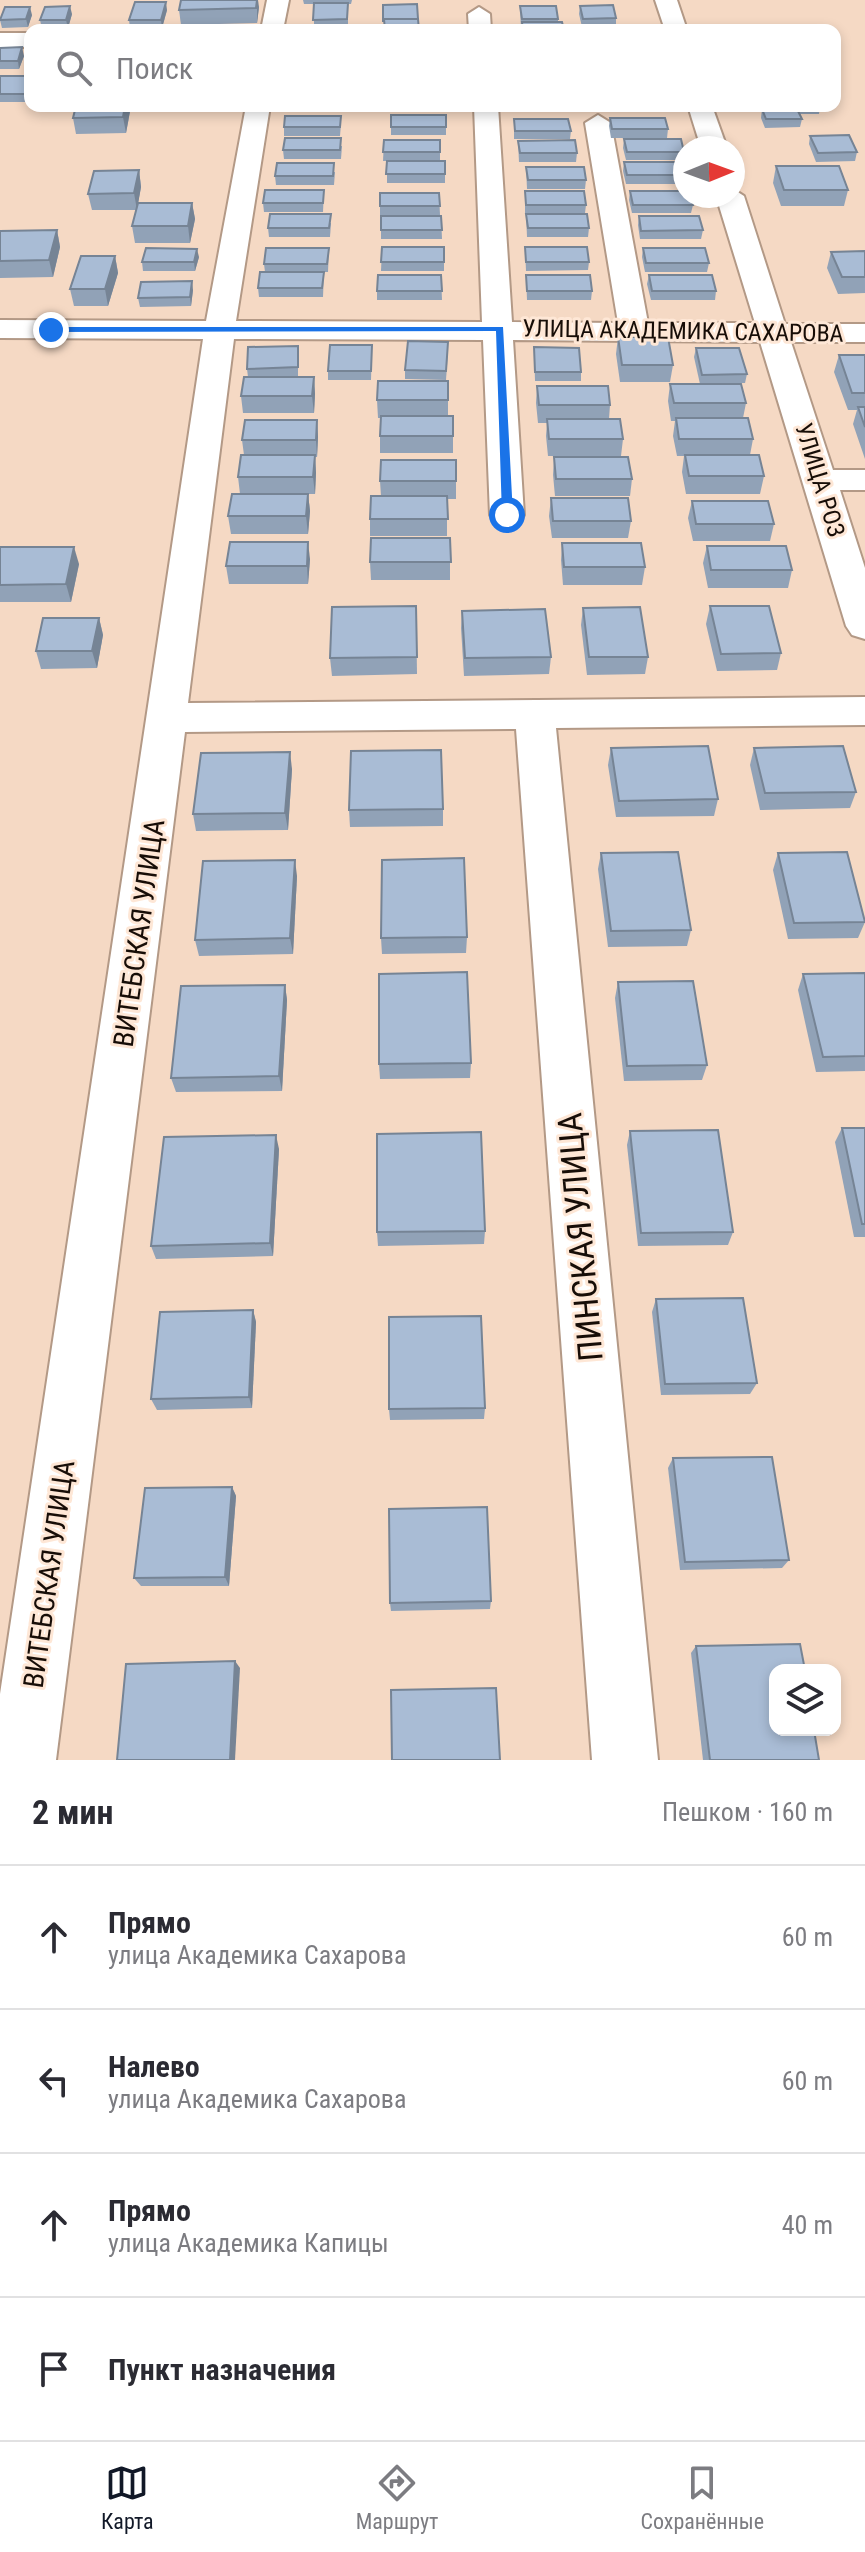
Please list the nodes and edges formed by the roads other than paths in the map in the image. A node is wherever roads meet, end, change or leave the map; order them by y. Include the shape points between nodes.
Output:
1 (278, 0) edge
2 (666, 0) edge
3 (273, 24) edge
4 (674, 24) edge
5 (0, 40) edge
6 (24, 40) edge
7 (257, 112) edge
8 (486, 112) edge
9 (702, 112) edge
10 (598, 123) dead end
11 (710, 136) edge
12 (734, 208) edge
13 (0, 329) edge
14 (220, 329) junction
15 (500, 329) junction
16 (634, 330) junction
17 (865, 333) edge
18 (774, 334) junction
19 (820, 480) junction
20 (865, 480) edge
21 (507, 515) dead end
22 (865, 626) edge
23 (865, 711) edge
24 (535, 714) junction
25 (169, 718) junction
26 (23, 1760) edge
27 (625, 1760) edge

1 - 3 street
2 - 4 street
5 - 6 street
7 - 14 street, ВИТЕБСКАЯ УЛИЦА
8 - 15 street, УЛИЦА АКАДЕМИКА САХАРОВА
9 - 11 street
10 - 16 street
12 - 18 street, УЛИЦА РОЗ
13 - 14 street, УЛИЦА АКАДЕМИКА САХАРОВА
14 - 15 street, УЛИЦА АКАДЕМИКА САХАРОВА
14 - 25 street, ВИТЕБСКАЯ УЛИЦА
15 - 16 street, УЛИЦА АКАДЕМИКА САХАРОВА
15 - 21 street, УЛИЦА АКАДЕМИКА САХАРОВА
16 - 18 street, УЛИЦА АКАДЕМИКА САХАРОВА
17 - 18 street, УЛИЦА АКАДЕМИКА САХАРОВА
18 - 19 street, УЛИЦА РОЗ
19 - 20 street
19 - 22 street, УЛИЦА РОЗ
23 - 24 street
24 - 25 street
24 - 27 street, ПИНСКАЯ УЛИЦА
25 - 26 street, ВИТЕБСКАЯ УЛИЦА

